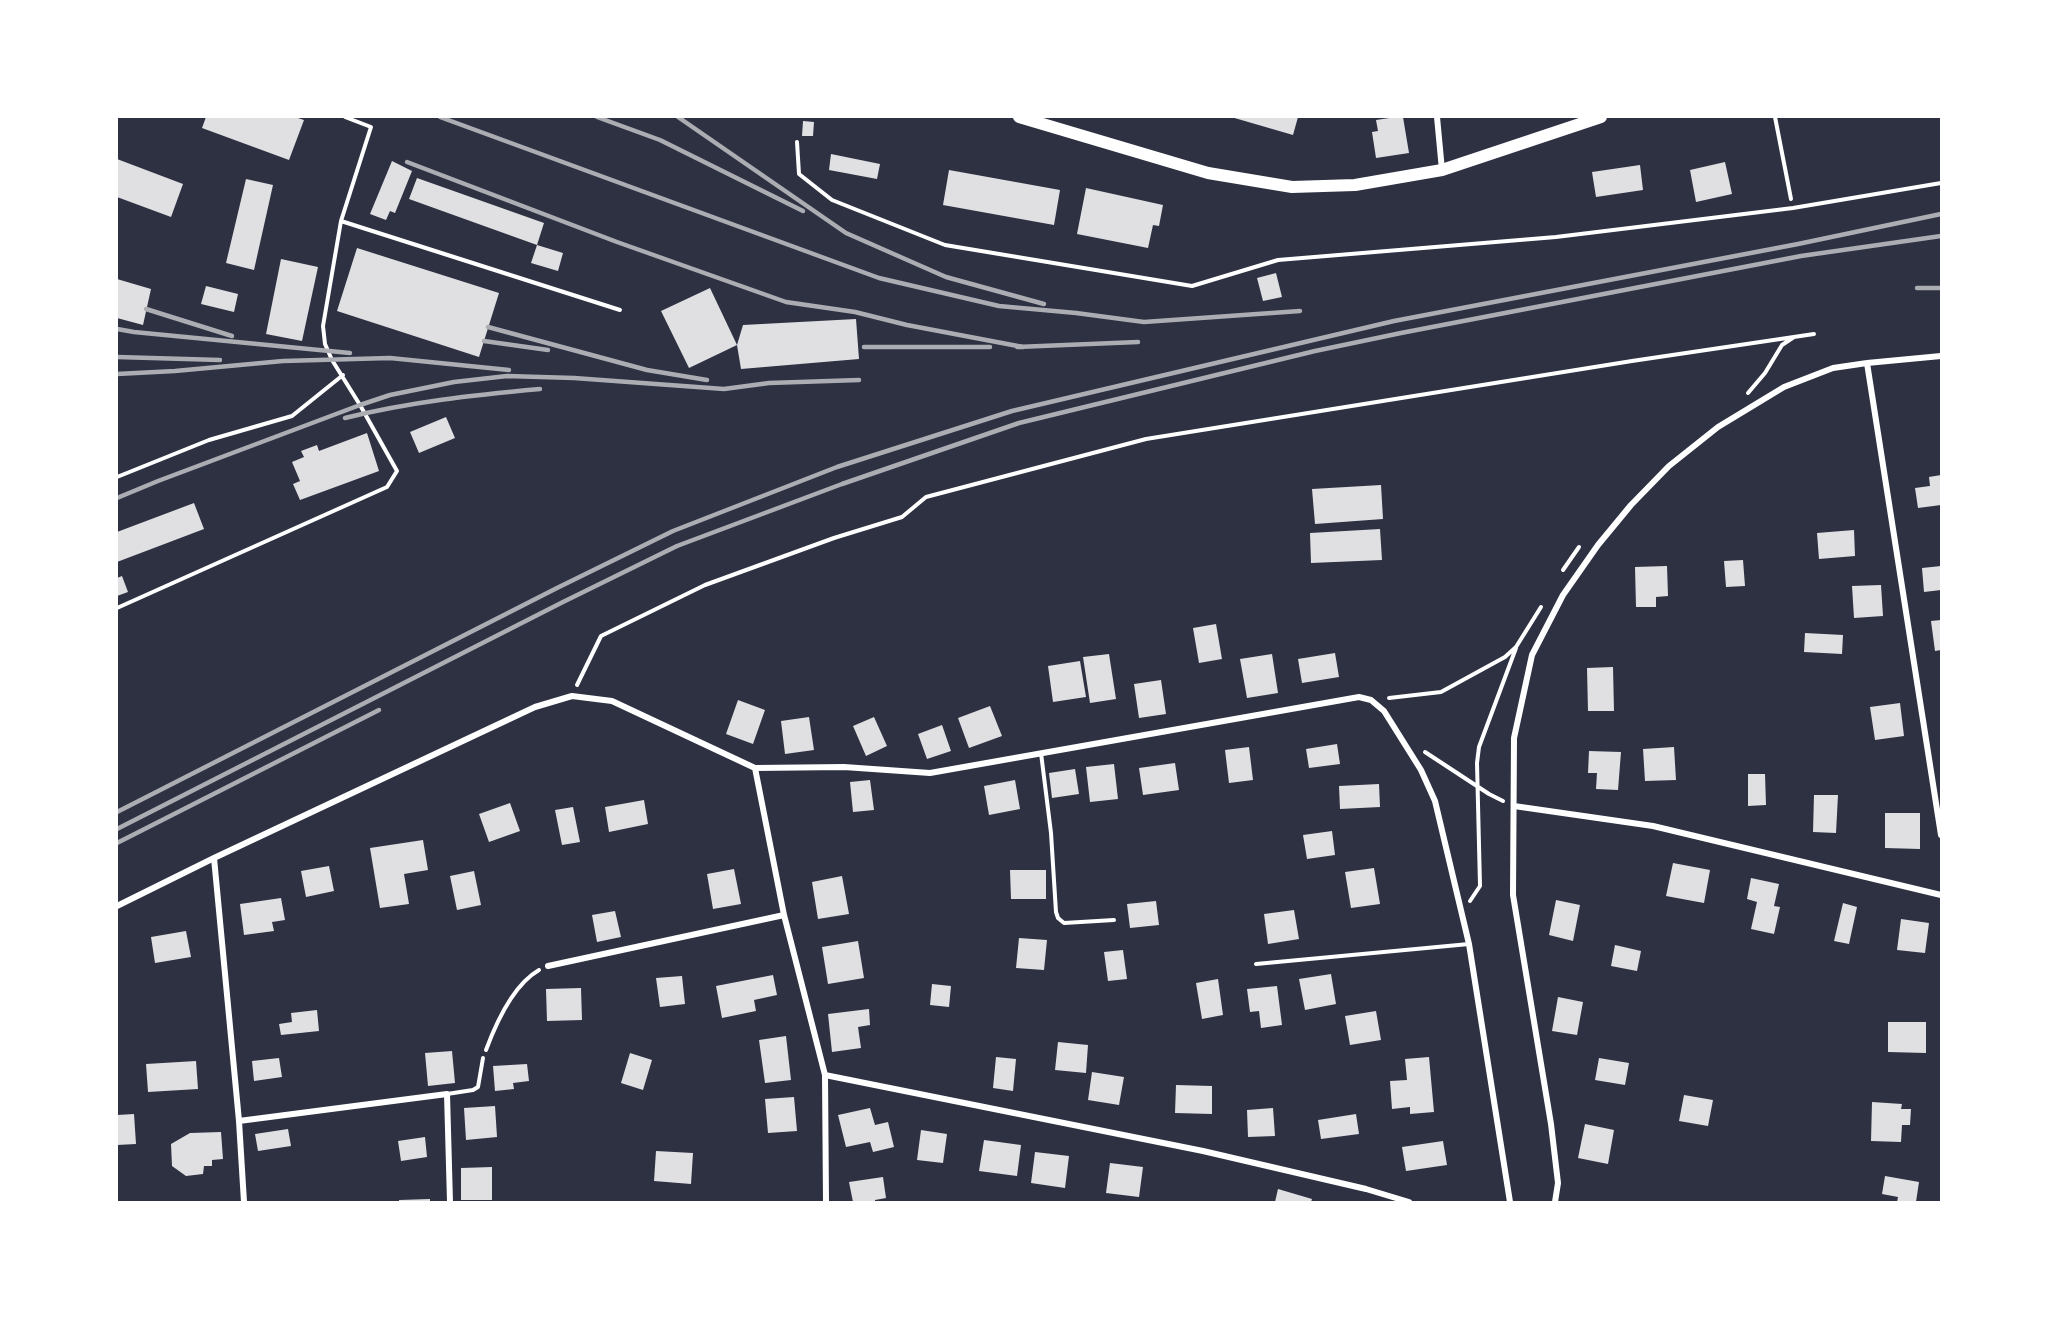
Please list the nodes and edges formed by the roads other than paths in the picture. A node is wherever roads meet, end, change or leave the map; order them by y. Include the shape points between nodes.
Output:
1 (345, 117) edge
2 (1019, 117) edge
3 (1437, 117) edge
4 (1601, 117) edge
5 (797, 142) dead end
6 (1442, 170) junction
7 (1941, 183) edge
8 (341, 221) junction
9 (620, 310) dead end
10 (1941, 356) edge
11 (1867, 363) junction
12 (343, 375) junction
13 (117, 477) edge
14 (117, 608) edge
15 (1041, 753) junction
16 (755, 768) junction
17 (1514, 806) junction
18 (1941, 835) edge
19 (214, 858) junction
20 (1941, 895) edge
21 (117, 906) edge
22 (784, 915) junction
23 (1114, 920) dead end
24 (1469, 944) junction
25 (1256, 963) dead end
26 (548, 966) road end
27 (483, 1058) road end
28 (825, 1076) junction
29 (447, 1094) junction
30 (240, 1121) junction
31 (244, 1202) edge
32 (450, 1202) edge
33 (826, 1202) edge
34 (1409, 1202) edge
35 (1510, 1202) edge
36 (1555, 1202) edge

1 - 8 lane via 371,127
2 - 6 main road via 1208,173 1292,187 1355,185
3 - 6 street
4 - 6 main road
5 - 7 lane via 799,174 832,200 945,245 1192,286 1278,260 1556,237 1793,208
8 - 9 lane
8 - 12 lane via 323,326 325,344
10 - 11 street
11 - 17 street via 1833,368 1784,387 1718,427 1661,474 1598,544 1563,595 1532,655 1514,738
11 - 18 street
12 - 13 lane via 292,416 209,440
12 - 14 lane via 397,471 387,487
15 - 16 street via 930,773 844,767
15 - 23 lane via 1058,918 1064,923
15 - 24 street via 1359,697 1371,700 1384,711 1421,770 1435,801
16 - 19 street via 612,701 572,696 535,706
16 - 22 street
17 - 20 street via 1653,826
17 - 36 street via 1514,895 1551,1124 1558,1183
19 - 21 street
19 - 30 street
22 - 26 street
22 - 28 street
24 - 25 lane
24 - 35 street
27 - 29 lane via 478,1087
28 - 33 street
28 - 34 street via 1203,1151
29 - 30 street
29 - 32 street
30 - 31 street

